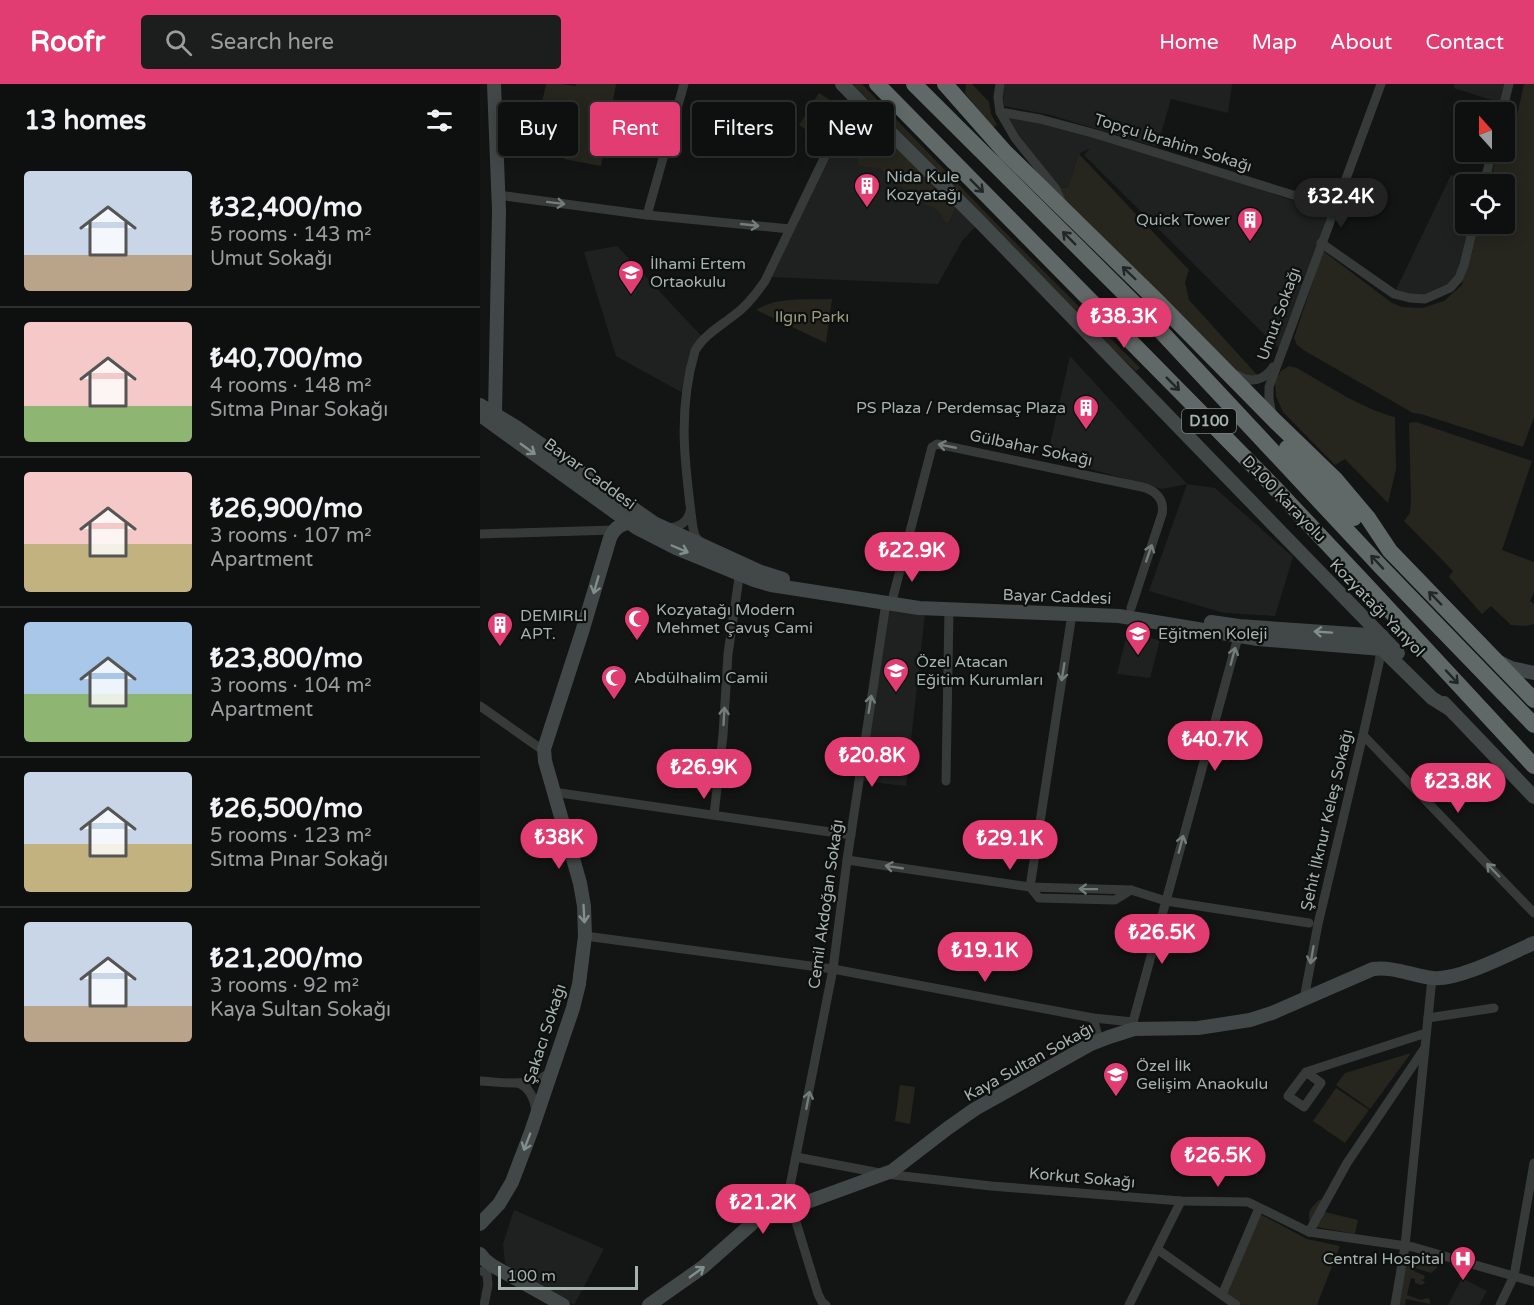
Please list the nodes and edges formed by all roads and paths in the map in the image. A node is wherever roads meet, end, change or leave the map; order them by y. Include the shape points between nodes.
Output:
1 (494, 84) edge
2 (684, 84) edge
3 (842, 84) edge
4 (877, 84) edge
5 (914, 84) edge
6 (945, 84) edge
7 (1000, 84) edge
8 (1381, 84) edge
9 (1509, 84) edge
10 (854, 96) junction
11 (1504, 102) edge
12 (1000, 112) junction
13 (498, 195) junction
14 (1335, 208) junction
15 (1065, 211) junction
16 (647, 215) junction
17 (790, 229) junction
18 (1472, 234) edge
19 (1321, 243) junction
20 (1140, 309) junction
21 (1276, 363) junction
22 (1220, 365) junction
23 (480, 405) edge
24 (489, 417) edge
25 (1275, 421) junction
26 (691, 509) junction
27 (628, 523) junction
28 (659, 525) junction
29 (614, 530) junction
30 (480, 534) edge
31 (704, 546) junction
32 (1390, 551) junction
33 (738, 568) junction
34 (890, 600) junction
35 (1131, 608) junction
36 (949, 610) junction
37 (1072, 614) junction
38 (1238, 636) junction
39 (1381, 643) junction
40 (1494, 660) junction
41 (1534, 673) edge
42 (1534, 700) edge
43 (480, 706) edge
44 (1534, 725) edge
45 (1363, 735) junction
46 (544, 751) junction
47 (1534, 766) edge
48 (946, 781) dead end
49 (553, 792) junction
50 (1534, 797) edge
51 (714, 816) junction
52 (851, 835) junction
53 (848, 860) junction
54 (1030, 887) junction
55 (1166, 901) junction
56 (1534, 913) edge
57 (1309, 923) dead end
58 (585, 936) junction
59 (1534, 943) edge
60 (833, 969) junction
61 (1432, 978) junction
62 (1304, 999) junction
63 (1494, 1008) dead end
64 (1093, 1018) junction
65 (1428, 1018) junction
66 (1134, 1026) junction
67 (1426, 1033) junction
68 (1099, 1040) junction
69 (1426, 1047) junction
70 (553, 1067) junction
71 (1306, 1072) dead end
72 (480, 1081) edge
73 (516, 1083) junction
74 (536, 1116) junction
75 (796, 1157) junction
76 (1534, 1163) edge
77 (885, 1174) junction
78 (1181, 1201) junction
79 (792, 1207) junction
80 (1259, 1208) junction
81 (480, 1224) edge
82 (1310, 1232) junction
83 (1405, 1246) junction
84 (1157, 1249) junction
85 (480, 1254) edge
86 (481, 1271) edge
87 (1514, 1276) junction
88 (1534, 1282) edge
89 (1222, 1295) junction
90 (484, 1305) edge
91 (551, 1305) edge
92 (563, 1305) edge
93 (649, 1305) edge
94 (826, 1305) edge
95 (1129, 1305) edge
96 (1236, 1305) edge
97 (1395, 1305) edge
98 (1500, 1305) edge

1 - 13 main road
2 - 16 street
3 - 10 main road, Kozyatağı Yanyol
4 -> 47 highway, D100 Karayolu / D100 via 1275,488
20 -> 5 highway, D100 Karayolu / D100
6 - 15 highway, D100 via 1005,152
7 - 12 street
8 - 14 street, Umut Sokağı
9 - 11 street
10 - 17 street
10 - 39 main road, Kozyatağı Yanyol via 980,222
12 - 14 street, Topçu İbrahim Sokağı via 1096,134
12 - 15 street via 1015,138 1056,189
13 -> 16 street
13 - 24 main road
14 - 19 street, Umut Sokağı
22 -> 15 highway, D100
16 -> 17 street
17 - 26 street via 758,292 695,351 683,420
18 - 19 street via 1459,278 1450,288 1425,299 1394,294
19 - 21 street, Umut Sokağı
20 - 32 highway via 1232,393
44 -> 20 highway, D100 Karayolu / D100
21 - 22 street via 1270,373 1252,381
21 - 25 street, Umut Sokağı via 1269,387
22 - 25 highway, D100
23 - 24 main road, Bayar Caddesi
24 -> 27 main road, Bayar Caddesi
24 - 28 main road, Bayar Caddesi
25 - 32 highway, D100 via 1335,479
26 - 28 street via 684,523 671,528
26 - 31 street via 695,536
27 - 28 main road
27 - 29 main road
27 -> 33 main road, Bayar Caddesi via 661,541
28 - 31 main road, Bayar Caddesi
29 - 30 street
29 -> 46 main road, Şakacı Sokağı
31 - 33 main road, Bayar Caddesi
40 -> 32 highway, D100
33 - 34 main road, Bayar Caddesi
51 -> 33 street
34 - 35 main road, Bayar Caddesi
35 -> 34 street, Gülbahar Sokağı via 1162,514 1162,502 1155,493 937,444 932,447
34 - 36 main road, Bayar Caddesi via 919,608
52 -> 34 street, Cemil Akdoğan Sokağı
39 -> 35 main road, Bayar Caddesi via 1239,627
36 - 37 main road, Bayar Caddesi
36 - 48 street
37 - 38 main road, Bayar Caddesi via 1129,617
37 -> 54 street
38 - 39 main road, Bayar Caddesi
55 -> 38 street
39 - 45 street, Şehit İlknur Keleş Sokağı
39 - 50 main road, Kozyatağı Yanyol via 1432,689
40 - 41 main road
40 - 42 highway, D100
43 - 46 street
56 -> 45 street
45 -> 62 street, Şehit İlknur Keleş Sokağı
46 - 49 main road, Şakacı Sokağı
49 - 51 street
49 -> 58 main road, Şakacı Sokağı via 582,894
51 - 52 street
52 - 53 street, Cemil Akdoğan Sokağı
54 -> 53 street
53 - 60 street, Cemil Akdoğan Sokağı
54 - 55 street via 1131,890
55 - 57 street
55 - 66 street
58 - 60 street
58 - 70 main road, Şakacı Sokağı via 577,995
59 - 61 main road, Kaya Sultan Sokağı via 1461,974
60 - 64 street
75 -> 60 street, Cemil Akdoğan Sokağı
61 - 62 main road, Kaya Sultan Sokağı via 1373,969
61 - 65 street
62 - 66 main road, Kaya Sultan Sokağı via 1261,1016 1226,1024 1198,1028
63 - 65 street
64 - 66 street
64 - 68 street
65 - 67 street
66 - 68 main road, Kaya Sultan Sokağı
67 - 69 street
67 - 71 street
68 - 77 main road, Kaya Sultan Sokağı via 975,1109
69 - 82 street via 1347,1163
69 - 83 street
70 - 73 street via 538,1079
70 - 74 main road, Şakacı Sokağı
72 - 73 street
73 - 74 street via 532,1094
74 -> 81 main road, Şakacı Sokağı via 509,1188
75 - 77 street, Korkut Sokağı
75 - 79 street, Cemil Akdoğan Sokağı via 789,1193
76 - 87 street
77 - 78 street, Korkut Sokağı
77 - 79 main road, Kaya Sultan Sokağı
78 - 80 street, Korkut Sokağı via 1248,1202
78 - 84 street
93 -> 79 main road, Kaya Sultan Sokağı via 706,1265 751,1223
79 - 94 street, Cemil Akdoğan Sokağı via 818,1294
80 - 82 street, Korkut Sokağı
80 - 89 street
82 - 83 street, Korkut Sokağı
83 - 87 street, Korkut Sokağı
83 - 97 street
84 - 89 street
84 - 95 street
85 - 92 main road via 490,1265
86 - 90 street via 487,1274 488,1281
86 - 91 main road via 495,1274
87 - 88 street, Korkut Sokağı
87 - 98 street
89 - 96 street

